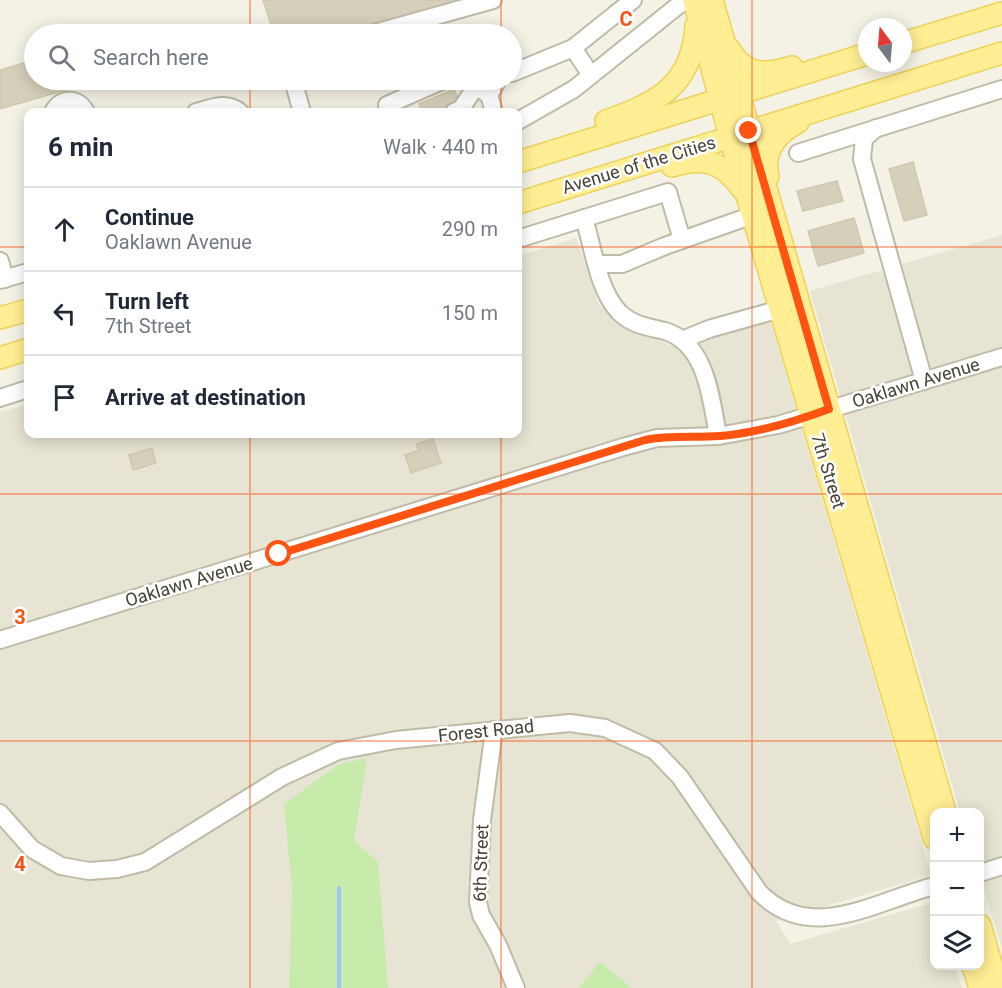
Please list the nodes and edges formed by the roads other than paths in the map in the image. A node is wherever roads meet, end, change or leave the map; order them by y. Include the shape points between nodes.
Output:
1 (494, 0) edge
2 (633, 0) edge
3 (697, 3) edge
4 (993, 16) edge
5 (407, 24) edge
6 (912, 32) edge
7 (722, 38) junction
8 (912, 40) edge
9 (858, 47) edge
10 (573, 48) junction
11 (1002, 53) edge
12 (858, 57) edge
13 (522, 69) edge
14 (591, 75) junction
15 (1002, 89) edge
16 (296, 90) edge
17 (420, 90) edge
18 (475, 90) edge
19 (479, 90) edge
20 (413, 93) junction
21 (730, 98) junction
22 (56, 108) edge
23 (83, 108) edge
24 (302, 108) edge
25 (388, 108) edge
26 (409, 108) edge
27 (462, 108) edge
28 (491, 108) edge
29 (823, 109) junction
30 (522, 119) edge
31 (876, 128) junction
32 (740, 134) junction
33 (522, 150) edge
34 (798, 153) dead end
35 (522, 161) edge
36 (522, 203) edge
37 (522, 203) edge
38 (751, 207) junction
39 (584, 218) junction
40 (777, 227) junction
41 (522, 238) edge
42 (682, 240) junction
43 (0, 261) edge
44 (598, 264) junction
45 (24, 273) edge
46 (2, 279) edge
47 (780, 309) junction
48 (24, 311) edge
49 (0, 318) edge
50 (682, 340) junction
51 (24, 350) edge
52 (1002, 357) edge
53 (0, 358) edge
54 (924, 381) junction
55 (24, 390) edge
56 (0, 398) edge
57 (820, 413) junction
58 (718, 436) junction
59 (0, 640) edge
60 (494, 730) junction
61 (943, 808) edge
62 (0, 813) edge
63 (930, 823) edge
64 (1002, 867) edge
65 (984, 872) edge
66 (930, 887) edge
67 (984, 939) edge
68 (974, 970) edge
69 (516, 988) edge
70 (980, 988) edge
71 (998, 988) edge

1 - 5 street
2 - 10 street
3 - 7 main road, 7th Street
3 - 14 street
3 - 21 main road, 7th Street
3 - 33 main road via 691,59 657,100
4 - 6 main road
4 - 8 main road
7 - 9 main road via 738,64 768,72
7 - 21 main road, 7th Street
10 - 13 street
10 - 14 street
11 - 29 main road, Avenue of the Cities
12 - 21 main road
14 - 30 street
15 - 31 street
16 - 24 street
17 - 20 street
18 - 27 street
19 - 28 street
20 - 25 street via 387,105
20 - 26 street
21 - 32 main road, 7th Street
21 - 35 main road
22 - 23 street via 69,100
29 - 32 main road, Avenue of the Cities
29 - 40 main road via 790,126 772,143 766,171
31 - 34 street
31 - 54 street via 864,139 862,159
32 - 36 main road, Avenue of the Cities
32 - 38 main road, 7th Street
32 - 40 main road, 7th Street
37 - 38 main road via 595,190 693,161 710,162 728,171
38 - 42 street
38 - 47 main road, 7th Street
39 - 41 street, Avenue of the Cities
39 - 42 street, Avenue of the Cities via 668,192
39 - 44 street
40 - 57 main road, 7th Street
42 - 44 street via 622,264
43 - 46 street
44 - 50 street via 608,296 619,312 637,325
45 - 46 street
47 - 50 street
47 - 57 main road, 7th Street
48 - 49 main road
50 - 58 street via 696,354 706,379
51 - 53 main road
52 - 54 street, Oaklawn Avenue
54 - 57 street, Oaklawn Avenue
55 - 56 street
57 - 58 street, Oaklawn Avenue
57 - 61 main road, 7th Street
57 - 63 main road, 7th Street
58 - 59 street, Oaklawn Avenue via 669,436 623,447
60 - 62 street, Forest Road via 369,743 338,751 282,777 145,862 117,869 89,871 61,866 32,849
60 - 66 street, Forest Road via 588,725 624,735 655,750 680,777 759,892 791,915 826,918
60 - 69 street, 6th Street via 482,820 478,902
64 - 65 street
67 - 71 main road
68 - 70 main road

